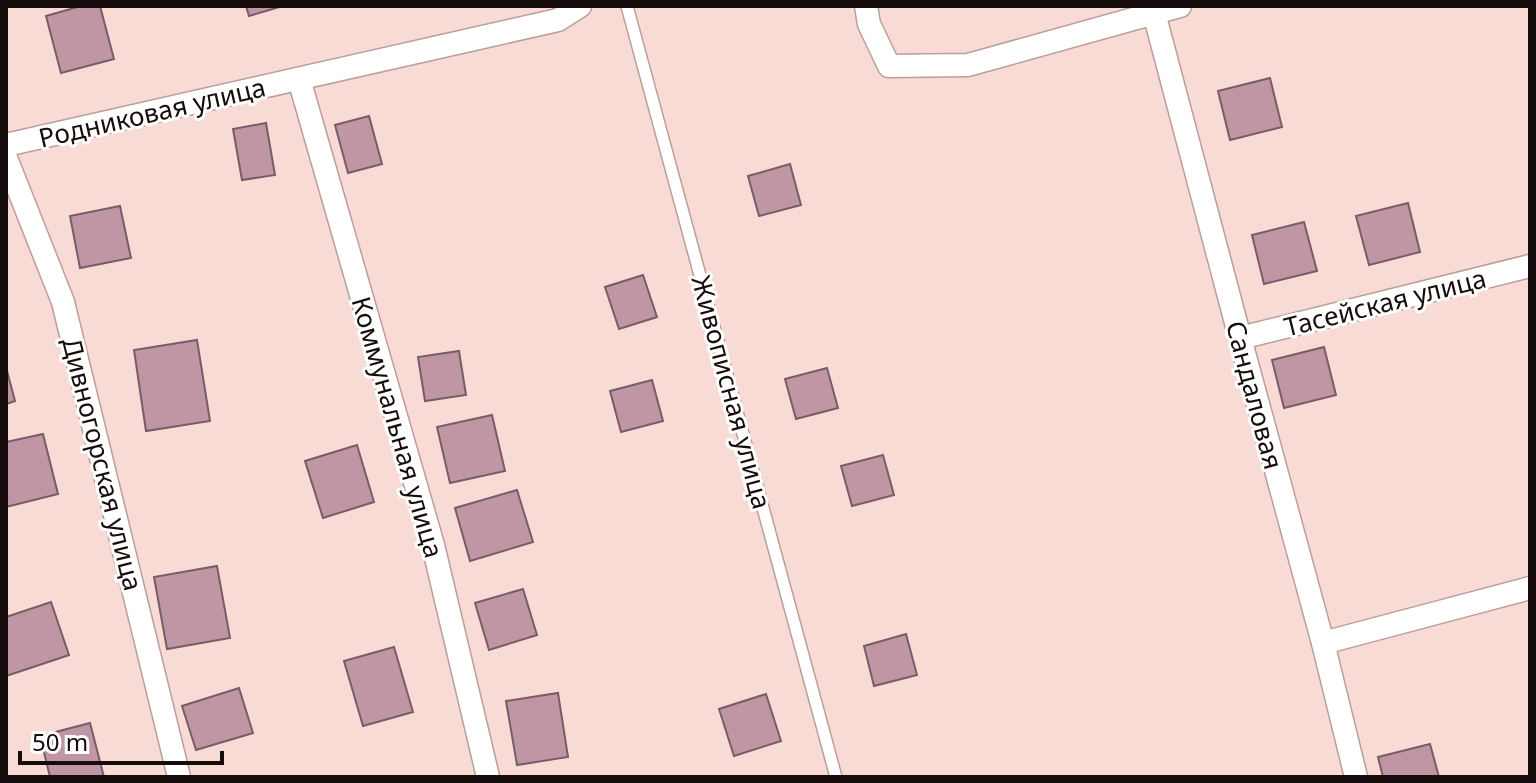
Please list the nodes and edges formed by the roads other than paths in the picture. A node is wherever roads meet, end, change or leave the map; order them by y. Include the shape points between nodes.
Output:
1 (580, 6) edge
2 (627, 6) edge
3 (866, 6) edge
4 (1180, 6) edge
5 (1154, 13) junction
6 (299, 79) junction
7 (6, 145) edge
8 (6, 158) edge
9 (1530, 266) edge
10 (1240, 338) junction
11 (1530, 588) edge
12 (1323, 643) junction
13 (179, 777) edge
14 (488, 777) edge
15 (836, 777) edge
16 (1356, 777) edge

1 - 6 street, Родниковая улица via 558,20
2 - 15 lane, Живописная улица
3 - 5 street via 889,66 968,65
4 - 5 street
5 - 10 street, Сандаловая
6 - 7 street, Родниковая улица
6 - 14 street, Коммунальная улица via 433,545
8 - 13 street, Дивногорская улица via 63,302
9 - 10 street, Тасейская улица
10 - 12 street, Сандаловая
11 - 12 street
12 - 16 street, Сандаловая

